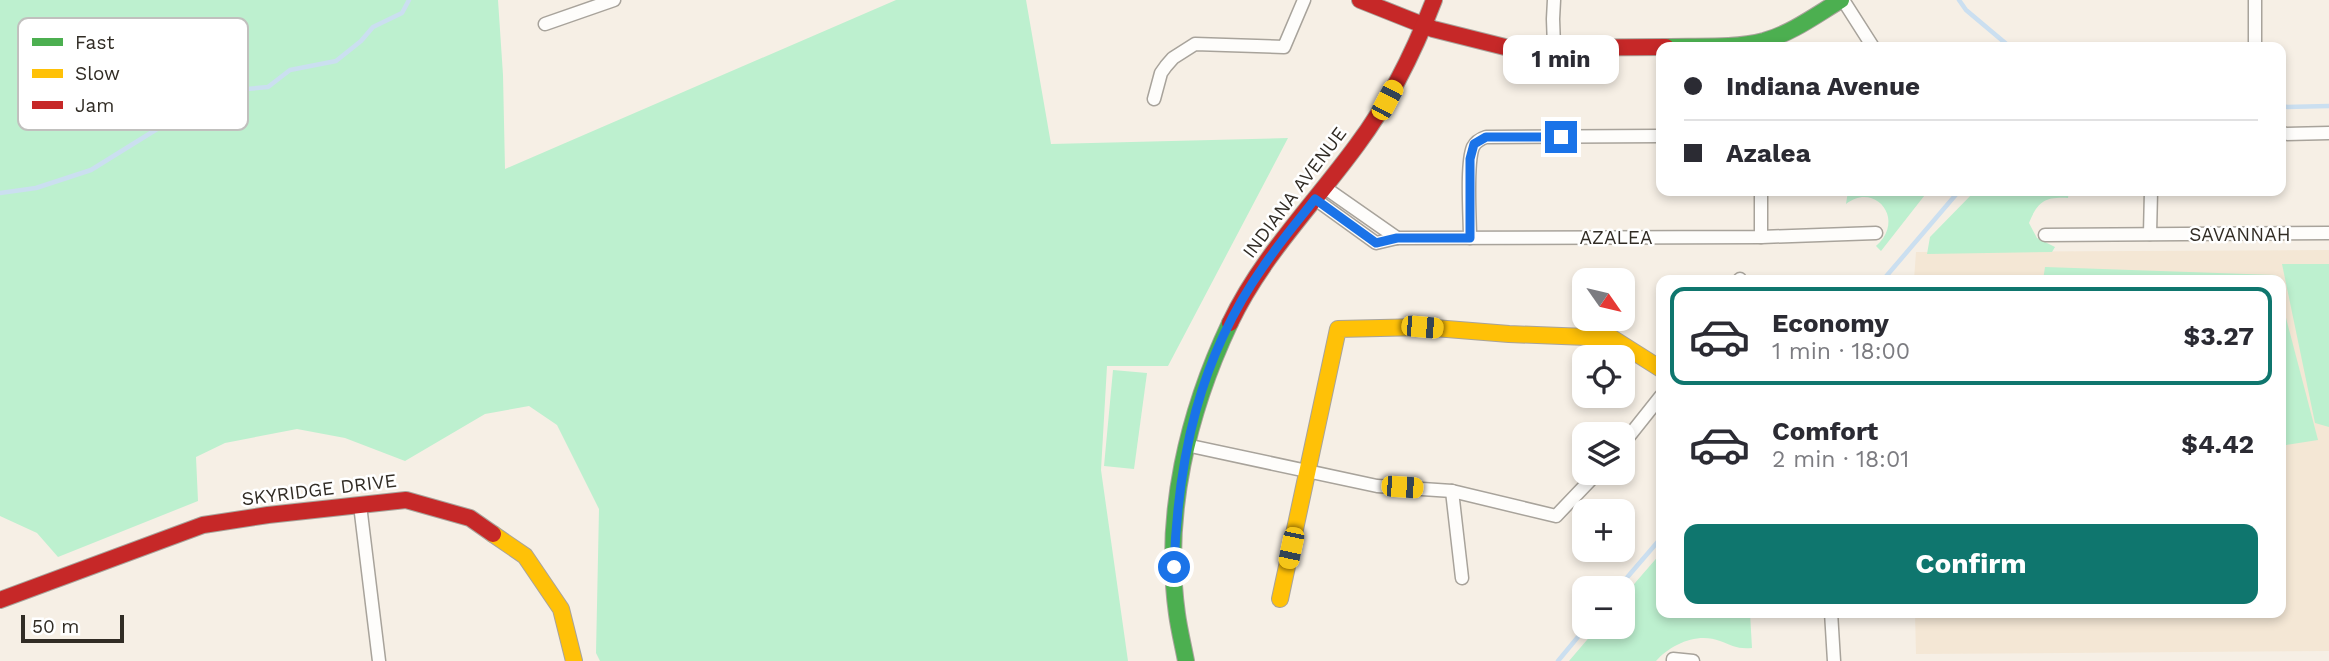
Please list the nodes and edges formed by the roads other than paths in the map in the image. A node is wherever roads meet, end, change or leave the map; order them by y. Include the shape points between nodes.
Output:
1 (614, 0) edge
2 (1304, 0) edge
3 (1360, 0) edge
4 (1434, 0) edge
5 (1554, 0) edge
6 (1842, 0) edge
7 (2255, 0) edge
8 (545, 24) dead end
9 (1423, 27) junction
10 (1756, 42) edge
11 (1870, 42) edge
12 (2255, 42) edge
13 (1656, 46) edge
14 (1554, 47) junction
15 (1154, 99) dead end
16 (2329, 133) edge
17 (2286, 134) edge
18 (1656, 136) edge
19 (1320, 193) junction
20 (1761, 196) edge
21 (2151, 196) edge
22 (1367, 217) junction
23 (1357, 229) junction
24 (1876, 233) dead end
25 (2329, 233) edge
26 (2045, 234) dead end
27 (2150, 234) junction
28 (1761, 237) junction
29 (1397, 238) junction
30 (1470, 238) junction
31 (1656, 366) edge
32 (1656, 402) edge
33 (1635, 429) edge
34 (1186, 445) junction
35 (1307, 472) junction
36 (1586, 485) edge
37 (1452, 491) junction
38 (360, 505) junction
39 (1462, 578) dead end
40 (1280, 599) dead end
41 (0, 600) edge
42 (1831, 618) edge
43 (1673, 660) edge
44 (379, 661) edge
45 (573, 661) edge
46 (1186, 661) edge
47 (1693, 661) edge
48 (1834, 661) edge

1 - 8 street
2 - 15 street via 1283,47 1195,44 1166,66
3 - 9 street
4 - 9 street, INDIANA AVENUE
5 - 14 street
6 - 10 street via 1794,29
6 - 11 street
7 - 12 street
9 - 14 street via 1476,43
9 - 19 street, INDIANA AVENUE via 1387,100
13 - 14 street
16 - 17 street
18 - 30 street via 1479,140 1470,159
19 - 22 street
19 - 23 street, AZALEA
19 - 34 street, INDIANA AVENUE via 1262,267 1235,313 1200,390
20 - 28 street
21 - 27 street
22 - 23 street
22 - 29 street
23 - 29 street, AZALEA via 1376,243
24 - 28 street, AZALEA
25 - 27 street, SAVANNAH
26 - 27 street, SAVANNAH
28 - 30 street, AZALEA
29 - 30 street, AZALEA
31 - 35 street via 1612,338 1422,327 1338,329
32 - 33 street
34 - 35 street
34 - 46 street, INDIANA AVENUE via 1174,567
35 - 37 street via 1377,486
35 - 40 street
36 - 37 street via 1556,516
37 - 39 street
38 - 41 street, SKYRIDGE DRIVE via 203,525
38 - 44 street
38 - 45 street, SKYRIDGE DRIVE via 406,500 470,518 526,556 561,609
42 - 48 street
43 - 47 street

